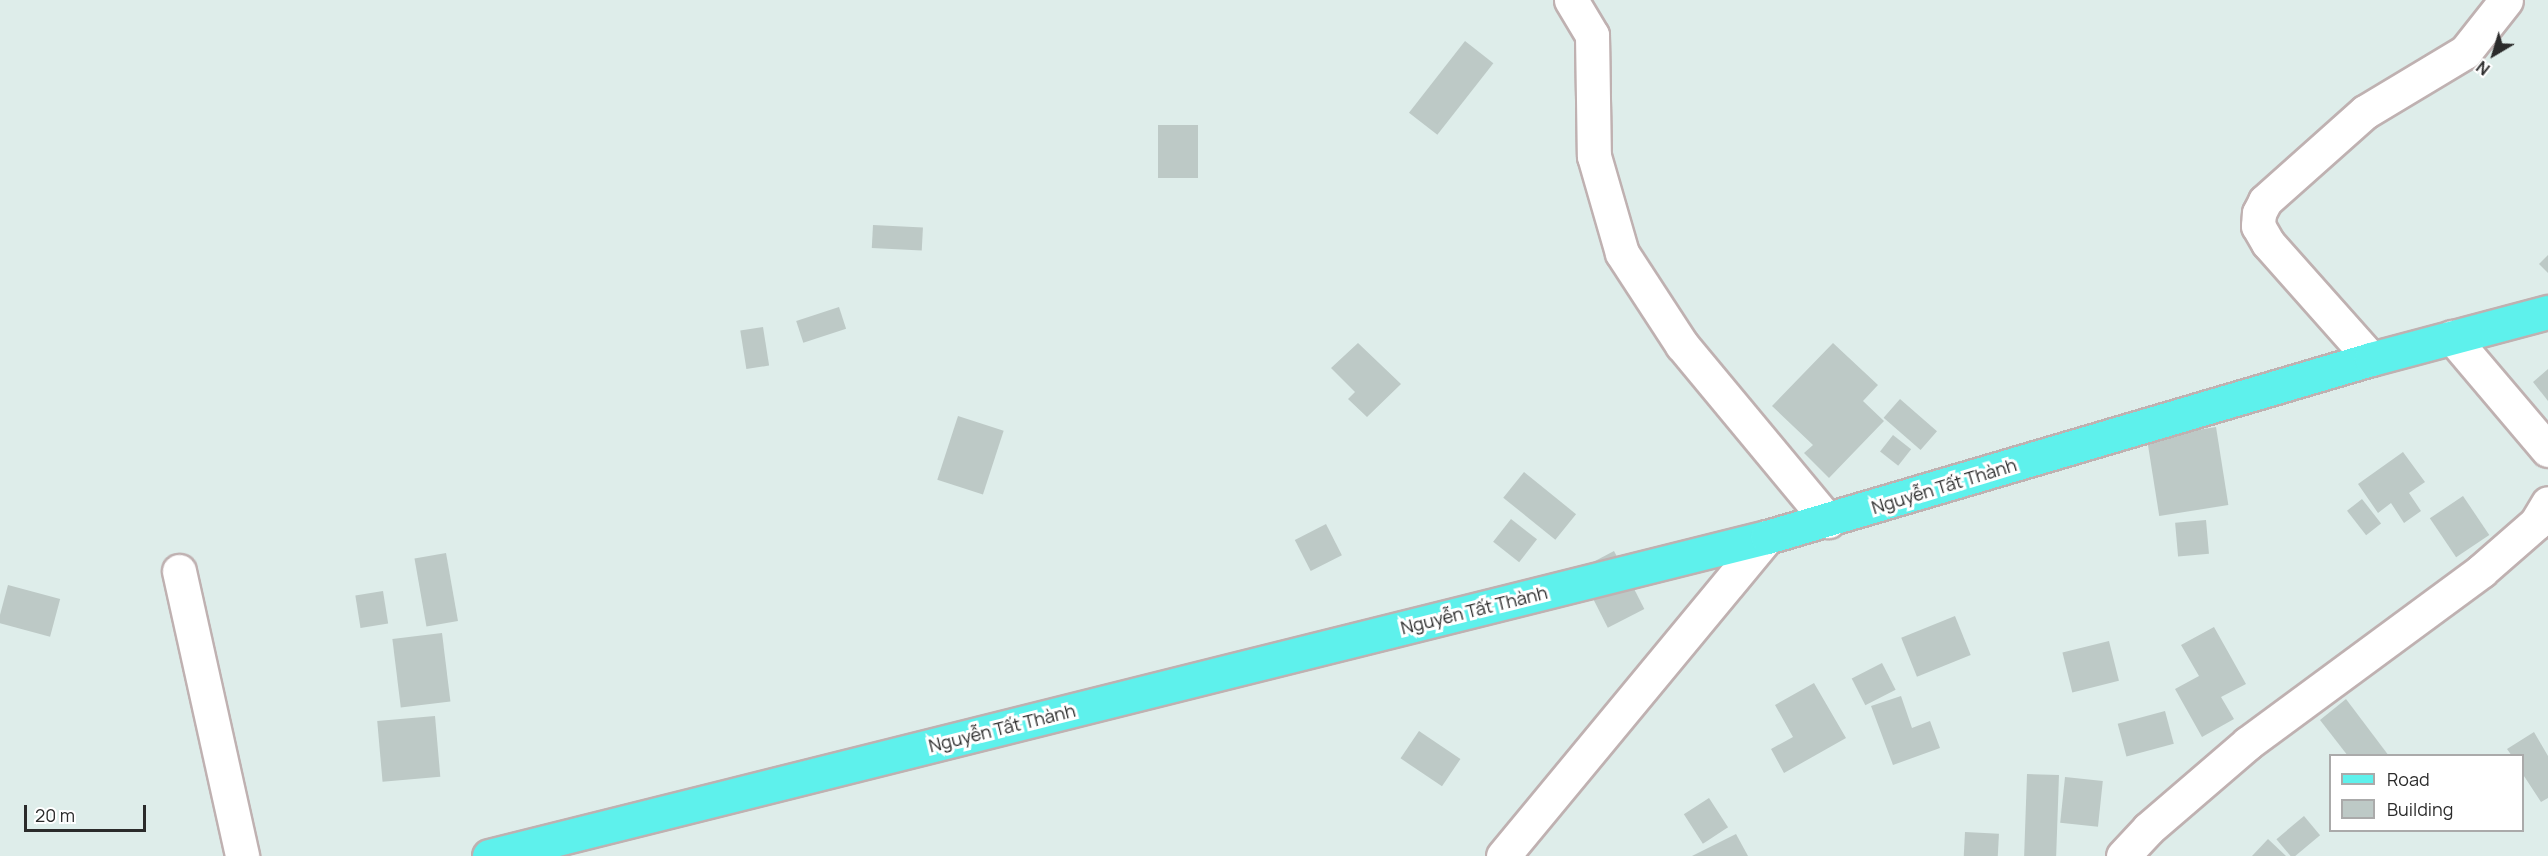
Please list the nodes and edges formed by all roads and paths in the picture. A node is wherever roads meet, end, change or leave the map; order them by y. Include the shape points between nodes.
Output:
1 (1571, 0) edge
2 (2506, 0) edge
3 (2548, 312) edge
4 (2452, 337) junction
5 (2371, 359) junction
6 (2548, 450) edge
7 (2548, 503) edge
8 (1828, 520) junction
9 (1767, 537) junction
10 (179, 571) dead end
11 (242, 856) edge
12 (489, 856) edge
13 (1503, 856) edge
14 (2123, 856) edge

1 - 8 street via 1592,35 1594,156 1622,253 1682,345
2 - 5 street via 2465,52 2365,112 2265,201 2259,213 2258,225 2268,243
3 - 4 main road, Nguyễn Tất Thành
4 - 5 main road, Nguyễn Tất Thành
4 - 6 street
5 - 8 main road, Nguyễn Tất Thành
7 - 14 street via 2536,523 2481,571 2248,743 2148,829
8 - 9 main road, Nguyễn Tất Thành
9 - 12 main road, Nguyễn Tất Thành
9 - 13 street
10 - 11 street

